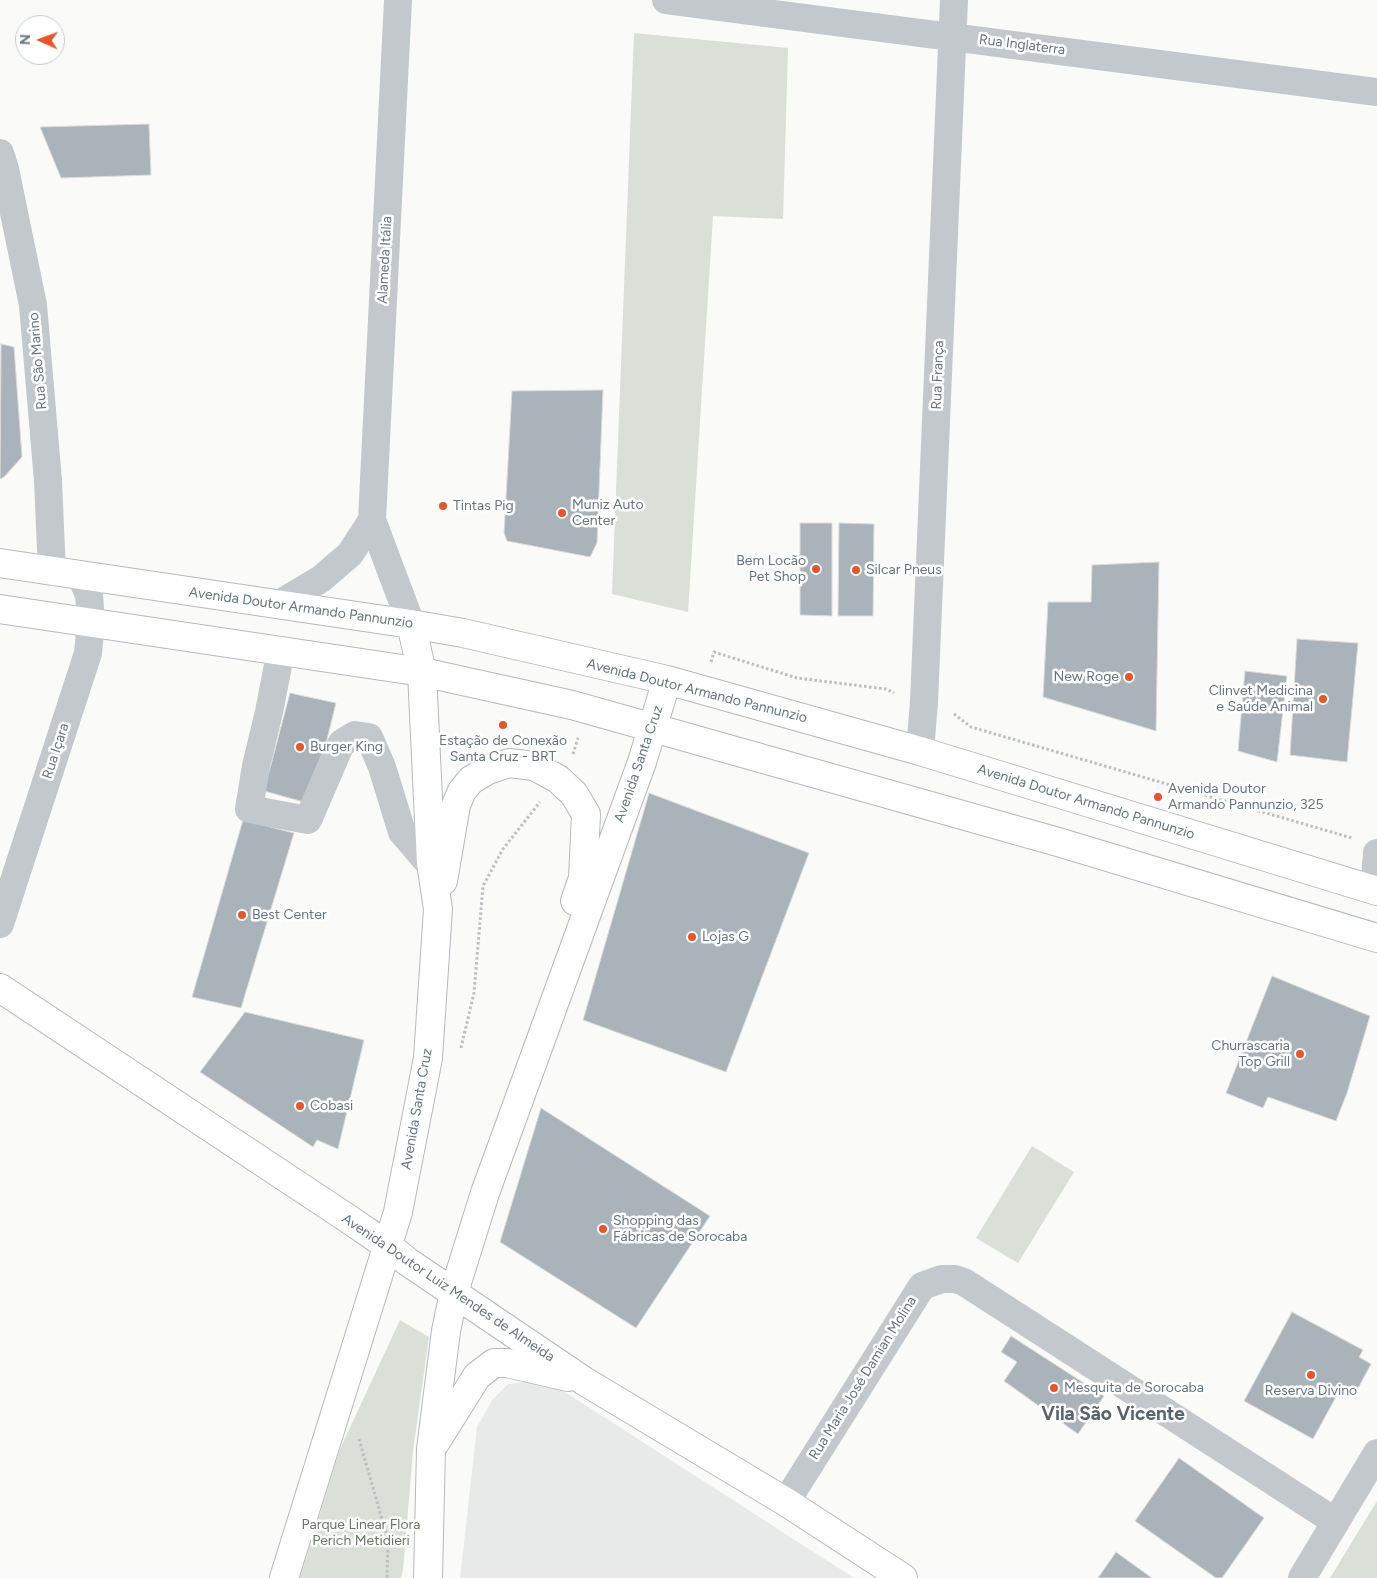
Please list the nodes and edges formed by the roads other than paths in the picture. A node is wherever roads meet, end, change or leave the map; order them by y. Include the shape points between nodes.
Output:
1 (398, 0) edge
2 (666, 0) edge
3 (954, 0) edge
4 (953, 36) junction
5 (1377, 92) edge
6 (0, 154) edge
7 (372, 520) junction
8 (0, 563) edge
9 (52, 572) junction
10 (81, 576) junction
11 (279, 604) junction
12 (0, 609) edge
13 (92, 622) junction
14 (411, 624) junction
15 (281, 650) junction
16 (422, 672) junction
17 (667, 680) junction
18 (653, 727) junction
19 (920, 751) junction
20 (1368, 847) edge
21 (431, 863) junction
22 (1375, 891) edge
23 (438, 909) junction
24 (0, 924) edge
25 (1377, 938) edge
26 (0, 988) edge
27 (485, 1193) junction
28 (388, 1246) junction
29 (454, 1292) junction
30 (584, 1381) junction
31 (431, 1449) junction
32 (1377, 1453) edge
33 (786, 1502) junction
34 (1336, 1522) junction
35 (284, 1578) edge
36 (428, 1578) edge
37 (903, 1578) edge
38 (1302, 1578) edge

1 - 7 street, Alameda Itália
2 - 4 street, Rua Inglaterra
3 - 4 street, Rua França
4 - 5 street, Rua Inglaterra
4 - 19 street, Rua França
6 - 9 street, Rua São Marino via 33,305
7 - 11 street via 350,554 321,579
7 - 14 street, Alameda Itália
8 - 9 main road, Avenida Doutor Armando Pannunzio
9 - 10 main road, Avenida Doutor Armando Pannunzio
10 - 11 main road, Avenida Doutor Armando Pannunzio
10 - 13 street, Rua Içara via 89,595
11 - 14 main road, Avenida Doutor Armando Pannunzio
12 - 13 main road
13 - 15 main road
13 - 24 street, Rua Içara via 88,654
14 - 16 main road, Avenida Santa Cruz
14 - 17 main road, Avenida Doutor Armando Pannunzio
15 - 16 main road
15 - 21 street via 249,809 308,820 342,743 355,735 369,737 402,832
16 - 18 main road
16 - 21 main road, Avenida Santa Cruz
17 - 18 main road, Avenida Santa Cruz
17 - 19 main road, Avenida Doutor Armando Pannunzio
18 - 25 main road via 1049,839
18 - 27 main road, Avenida Santa Cruz
19 - 22 main road, Avenida Doutor Armando Pannunzio
20 - 22 street
21 - 23 main road, Avenida Santa Cruz
23 - 27 main road via 456,805 471,780 509,763 534,766 558,779 574,794 586,814 583,878 488,1153
23 - 28 main road, Avenida Santa Cruz via 428,1058 398,1212
26 - 28 main road, Avenida Doutor Luiz Mendes de Almeida
27 - 29 main road, Avenida Santa Cruz
28 - 29 main road, Avenida Doutor Luiz Mendes de Almeida
28 - 35 main road, Avenida Santa Cruz
29 - 30 main road, Avenida Doutor Luiz Mendes de Almeida
29 - 31 main road, Avenida Santa Cruz
30 - 31 main road via 507,1363 494,1363 477,1376
30 - 33 main road, Avenida Doutor Luiz Mendes de Almeida
31 - 36 main road, Avenida Santa Cruz
32 - 34 street
33 - 34 street, Rua Maria José Damian Molina via 922,1286 942,1279 954,1279 964,1282
33 - 37 main road, Avenida Doutor Luiz Mendes de Almeida
34 - 38 street

